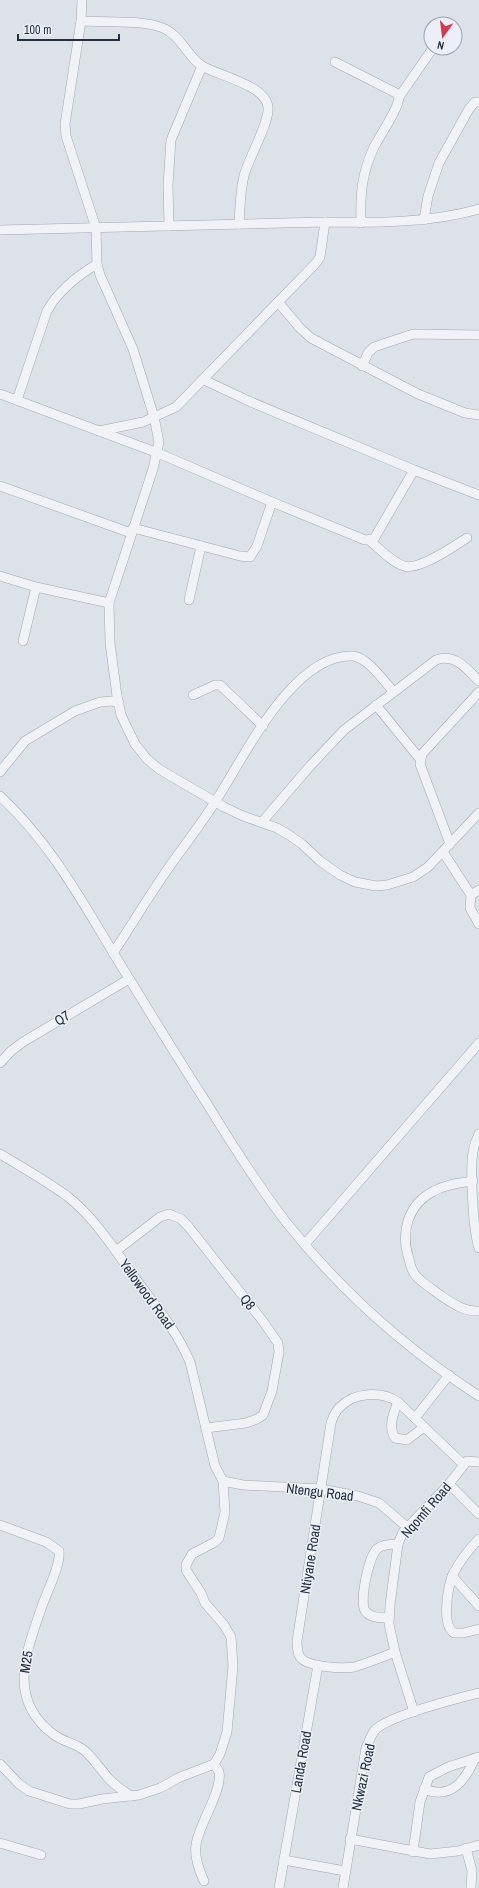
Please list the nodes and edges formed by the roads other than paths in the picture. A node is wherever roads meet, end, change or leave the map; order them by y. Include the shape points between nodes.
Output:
1 (82, 0) edge
2 (81, 21) junction
3 (427, 56) edge
4 (335, 62) dead end
5 (202, 66) junction
6 (399, 97) junction
7 (479, 102) edge
8 (479, 209) edge
9 (424, 220) junction
10 (325, 222) junction
11 (361, 223) junction
12 (239, 224) junction
13 (169, 226) junction
14 (96, 228) junction
15 (0, 230) edge
16 (97, 264) junction
17 (278, 302) junction
18 (479, 335) edge
19 (362, 366) junction
20 (204, 380) junction
21 (0, 394) edge
22 (17, 400) junction
23 (479, 415) edge
24 (154, 417) junction
25 (99, 431) junction
26 (158, 453) junction
27 (414, 470) junction
28 (0, 486) edge
29 (479, 494) edge
30 (272, 502) junction
31 (132, 530) junction
32 (467, 538) dead end
33 (369, 540) junction
34 (201, 546) junction
35 (0, 576) edge
36 (36, 587) junction
37 (189, 600) dead end
38 (108, 603) junction
39 (23, 641) dead end
40 (479, 681) edge
41 (393, 691) junction
42 (479, 692) edge
43 (193, 695) dead end
44 (119, 703) junction
45 (376, 705) junction
46 (263, 726) junction
47 (420, 759) junction
48 (0, 772) edge
49 (0, 796) edge
50 (215, 802) junction
51 (479, 813) edge
52 (262, 822) junction
53 (450, 844) junction
54 (443, 852) junction
55 (475, 892) edge
56 (479, 924) edge
57 (113, 953) junction
58 (129, 979) junction
59 (479, 1043) edge
60 (0, 1063) edge
61 (479, 1134) edge
62 (0, 1154) edge
63 (473, 1181) junction
64 (306, 1244) junction
65 (479, 1248) edge
66 (116, 1252) junction
67 (479, 1311) edge
68 (448, 1375) junction
69 (479, 1396) edge
70 (398, 1402) junction
71 (415, 1418) junction
72 (424, 1427) junction
73 (206, 1428) junction
74 (479, 1462) edge
75 (464, 1464) junction
76 (223, 1482) junction
77 (449, 1484) junction
78 (321, 1489) junction
79 (479, 1514) edge
80 (0, 1525) edge
81 (407, 1527) junction
82 (479, 1539) edge
83 (398, 1544) junction
84 (452, 1576) junction
85 (479, 1606) edge
86 (389, 1618) junction
87 (479, 1629) edge
88 (395, 1652) junction
89 (318, 1665) junction
90 (479, 1693) edge
91 (414, 1712) junction
92 (477, 1758) edge
93 (214, 1764) junction
94 (1, 1766) edge
95 (424, 1788) junction
96 (131, 1796) junction
97 (350, 1839) junction
98 (0, 1843) edge
99 (479, 1844) edge
100 (466, 1848) junction
101 (413, 1852) junction
102 (41, 1855) dead end
103 (284, 1860) junction
104 (345, 1871) junction
105 (204, 1881) dead end
106 (279, 1888) edge
107 (343, 1888) edge
108 (471, 1888) edge

1 - 2 street
2 - 5 street via 162,27 182,42
2 - 14 street via 66,136
3 - 6 street
4 - 6 street via 396,92
5 - 12 street via 254,89 268,105 267,116 244,176
5 - 13 street via 171,140
6 - 11 street via 398,105 374,146 364,173 361,188
7 - 9 street via 475,102 469,109 439,163 428,196
8 - 9 street
9 - 11 street
10 - 11 street
10 - 12 street
10 - 17 street via 320,257
12 - 13 street
13 - 14 street
14 - 15 street
14 - 16 street
16 - 22 street via 69,284 52,302
16 - 24 street via 133,349
17 - 19 street via 311,338
17 - 20 street
18 - 19 street via 414,334 374,347
19 - 23 street via 455,410
20 - 24 street via 176,407
20 - 27 street
21 - 22 street
22 - 25 street
24 - 25 street via 130,426
24 - 26 street via 159,442
25 - 26 street
26 - 30 street
26 - 31 street
27 - 29 street
27 - 33 street via 375,537
28 - 31 street
30 - 33 street
30 - 34 street via 250,557
31 - 34 street
31 - 38 street
32 - 33 street via 410,567 397,562
34 - 37 street
35 - 36 street
36 - 38 street
36 - 39 street
38 - 44 street via 110,643
40 - 41 street via 457,660 443,657
41 - 45 street
41 - 46 street via 366,661 356,656 346,656 325,663 296,683 281,699
42 - 47 street
43 - 46 street via 215,684 220,685
44 - 48 street via 100,702 75,711 25,741
44 - 50 street via 128,730 147,759 159,769
45 - 47 street
45 - 52 street via 344,730
46 - 50 street
47 - 53 street
49 - 57 street via 50,851 76,889
50 - 52 street
50 - 57 street
51 - 53 street
52 - 54 street via 290,835 340,875 367,885 387,885 413,876 428,867
53 - 54 street
54 - 55 street
55 - 56 street via 470,908
57 - 58 street
58 - 60 street, Q7 via 23,1042
58 - 64 street via 248,1167 286,1222
59 - 64 street
61 - 63 street via 473,1152
62 - 66 street, Yellowood Road via 66,1196 80,1208
63 - 65 street
63 - 67 street via 442,1187 424,1198 408,1218 405,1240 407,1254 416,1275 451,1302 464,1309
64 - 68 street via 352,1296
66 - 73 street, Yellowood Road via 184,1347
66 - 73 street, Q8 via 160,1217 169,1214 181,1219 278,1343 275,1377 263,1414 246,1423
68 - 69 street
68 - 71 street
70 - 71 street
70 - 72 street via 392,1421 395,1438 407,1440
70 - 78 street, Ntiyane Road via 380,1394 361,1396 338,1409 331,1423
71 - 72 street
72 - 75 street
73 - 76 street, Yellowood Road via 215,1466
74 - 75 street via 467,1461
75 - 77 street, Nqomfi Road
76 - 78 street, Ntengu Road
76 - 93 street via 225,1512 219,1538 192,1554 186,1565 186,1570 205,1603 231,1637 233,1666 227,1732
77 - 79 street
77 - 81 street, Nqomfi Road
78 - 81 street, Ntengu Road via 379,1502
78 - 89 street, Ntiyane Road via 297,1641 300,1657
80 - 96 street, M25 via 46,1542 59,1551 59,1561 24,1663 24,1687 31,1708 53,1734 85,1751 110,1780
81 - 83 street, Nqomfi Road
82 - 84 street
83 - 86 street, Nqomfi Road
83 - 86 street via 380,1547 374,1554 369,1566 363,1601 366,1613
84 - 85 street
84 - 87 street via 446,1612 449,1628 457,1633
86 - 88 street, Nqomfi Road
88 - 89 street, Ntiyane Road via 352,1667
88 - 91 street, Nqomfi Road
89 - 103 street, Landa Road
90 - 91 street, Nkwazi Road
91 - 97 street, Nkwazi Road via 383,1724 371,1737 366,1748
92 - 95 street via 435,1772 429,1777
92 - 95 street via 466,1776 453,1789 440,1792
93 - 96 street via 160,1788
93 - 105 street via 219,1772 214,1799 195,1846
94 - 96 street via 24,1788 70,1804
95 - 101 street
97 - 101 street
97 - 104 street, Nkwazi Road
98 - 102 street
99 - 100 street
100 - 101 street via 430,1854
100 - 108 street via 472,1871
103 - 104 street
103 - 106 street, Landa Road
104 - 107 street, Nkwazi Road

